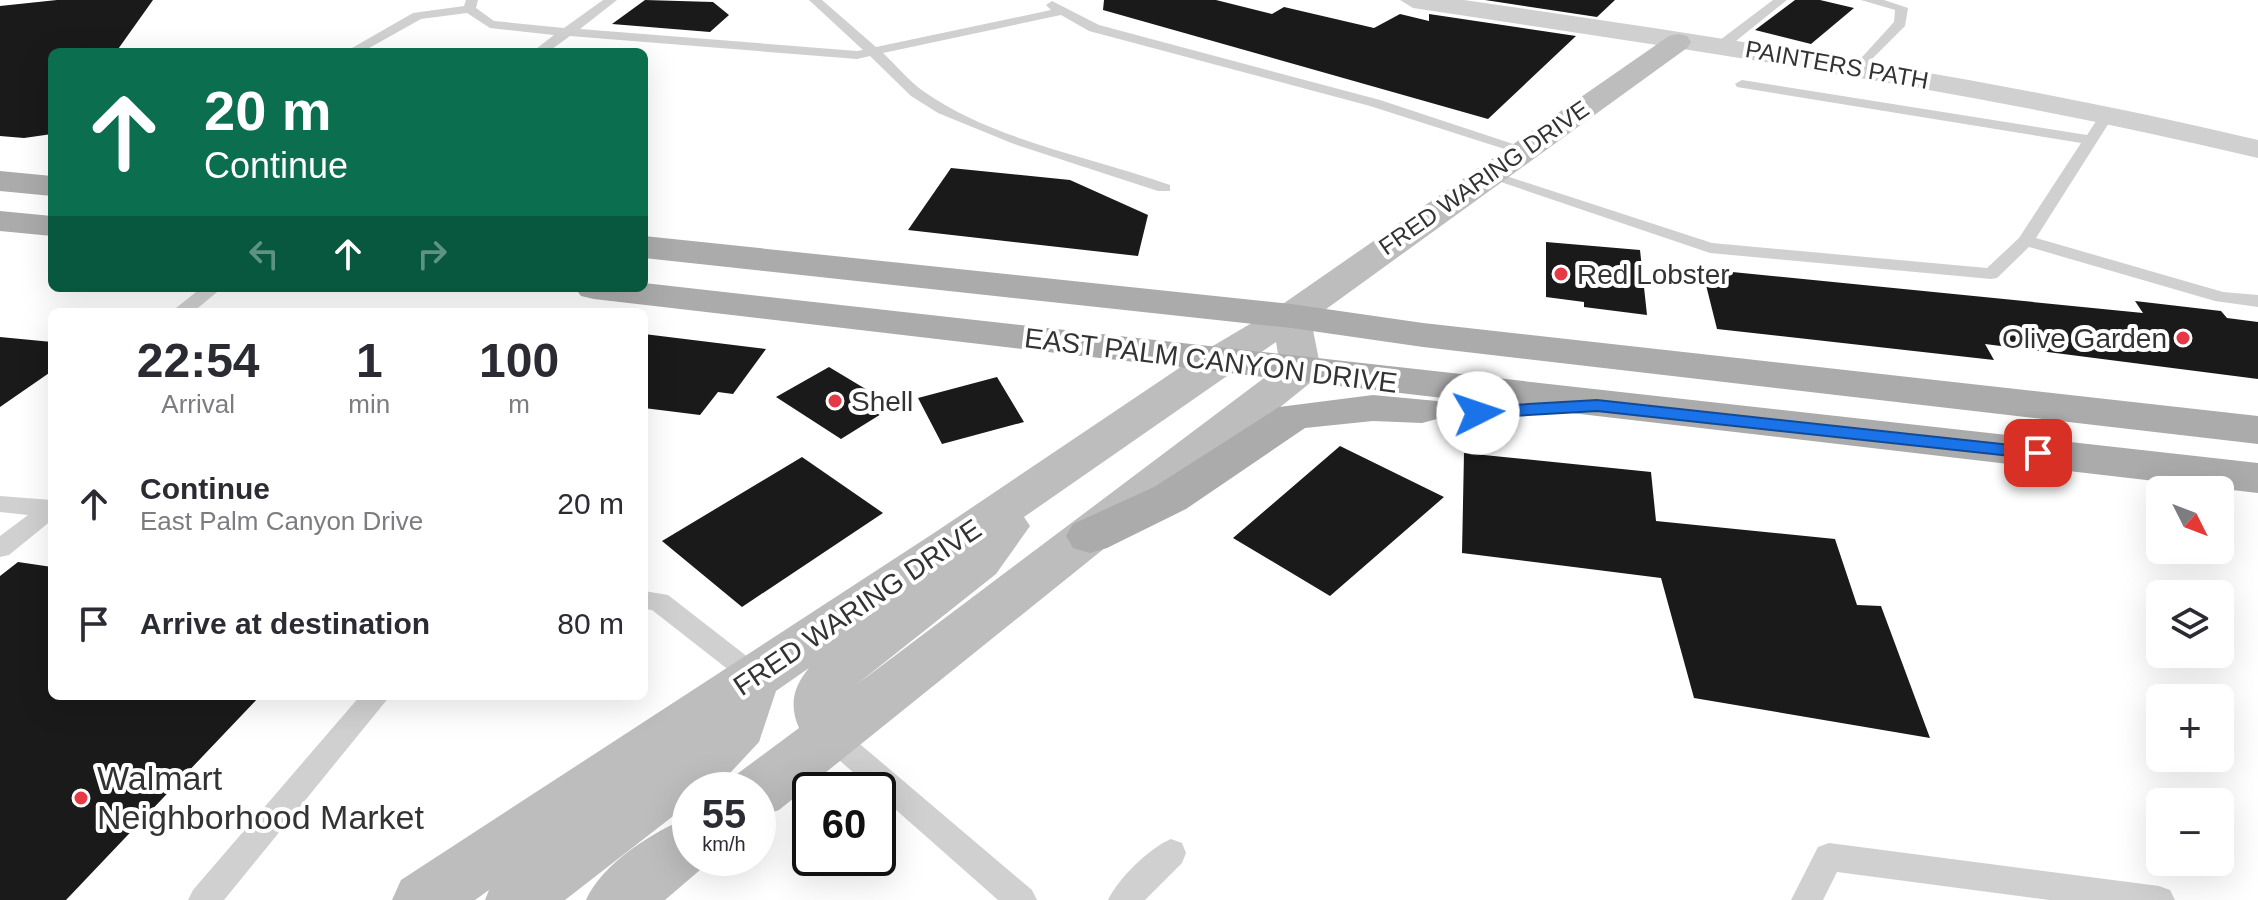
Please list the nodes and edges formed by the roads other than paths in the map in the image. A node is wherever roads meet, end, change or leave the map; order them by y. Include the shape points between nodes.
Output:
1 (611, 0) edge
2 (815, 0) edge
3 (1045, 0) edge
4 (1413, 0) edge
5 (1781, 0) edge
6 (1867, 0) edge
7 (1920, 0) edge
8 (471, 4) edge
9 (1902, 8) junction
10 (1062, 11) junction
11 (568, 32) junction
12 (1678, 42) junction
13 (1721, 46) junction
14 (359, 48) edge
15 (545, 48) edge
16 (874, 52) junction
17 (1860, 67) junction
18 (1742, 84) dead end
19 (2107, 115) junction
20 (2091, 140) junction
21 (2258, 149) edge
22 (1523, 150) junction
23 (1488, 175) junction
24 (0, 181) edge
25 (48, 186) edge
26 (1164, 188) dead end
27 (0, 221) edge
28 (48, 226) edge
29 (2026, 241) junction
30 (648, 247) edge
31 (208, 292) edge
32 (629, 292) edge
33 (2258, 301) edge
34 (186, 308) edge
35 (1291, 316) junction
36 (1220, 359) junction
37 (1301, 370) junction
38 (1597, 405) junction
39 (2258, 430) edge
40 (2258, 478) edge
41 (1026, 493) junction
42 (0, 504) edge
43 (48, 509) edge
44 (48, 511) edge
45 (1090, 536) junction
46 (0, 549) edge
47 (648, 601) edge
48 (753, 675) junction
49 (373, 700) edge
50 (831, 736) junction
51 (776, 778) edge
52 (1171, 853) dead end
53 (672, 858) edge
54 (204, 900) edge
55 (423, 900) edge
56 (516, 900) edge
57 (617, 900) edge
58 (1021, 900) edge
59 (1124, 900) edge
60 (1807, 900) edge
61 (2159, 900) edge

1 - 11 lane
2 - 16 lane
3 - 10 lane
4 - 12 street, PAINTERS PATH
5 - 13 lane
6 - 9 lane
7 - 9 lane
8 - 11 lane via 490,24
8 - 14 lane via 418,16
9 - 17 lane via 1900,23
10 - 16 lane
10 - 22 lane via 1094,28 1375,103
11 - 15 lane
11 - 16 lane via 857,55
12 - 13 street, PAINTERS PATH
12 - 22 main road, FRED WARING DRIVE
13 - 17 street, PAINTERS PATH
16 - 26 lane via 905,86 948,115
17 - 19 street, PAINTERS PATH
18 - 20 lane
19 - 20 lane
19 - 21 street, PAINTERS PATH
20 - 29 lane
22 - 23 main road, FRED WARING DRIVE
23 - 29 lane via 1710,248 1991,274
23 - 35 main road, FRED WARING DRIVE
24 - 25 main road
27 - 28 main road
29 - 33 lane via 2222,297
30 - 35 main road, EAST PALM CANYON DRIVE
31 - 34 lane
32 - 36 main road, EAST PALM CANYON DRIVE
35 - 36 main road, FRED WARING DRIVE
35 - 37 main road
35 - 39 main road, EAST PALM CANYON DRIVE
36 - 37 main road, EAST PALM CANYON DRIVE
36 - 41 main road, FRED WARING DRIVE
37 - 38 main road, EAST PALM CANYON DRIVE
37 - 45 main road
38 - 40 main road, EAST PALM CANYON DRIVE
38 - 45 main road via 1478,413 1373,408 1294,416 1170,498
41 - 48 main road, FRED WARING DRIVE
41 - 50 main road via 979,562 840,667 822,690 819,710
42 - 43 lane
44 - 46 lane
45 - 50 main road
47 - 48 lane via 659,602
48 - 55 main road, FRED WARING DRIVE
48 - 56 main road via 739,726 711,755
49 - 54 lane
50 - 51 main road
50 - 58 lane
52 - 59 lane
53 - 57 main road
60 - 61 lane via 1829,857

